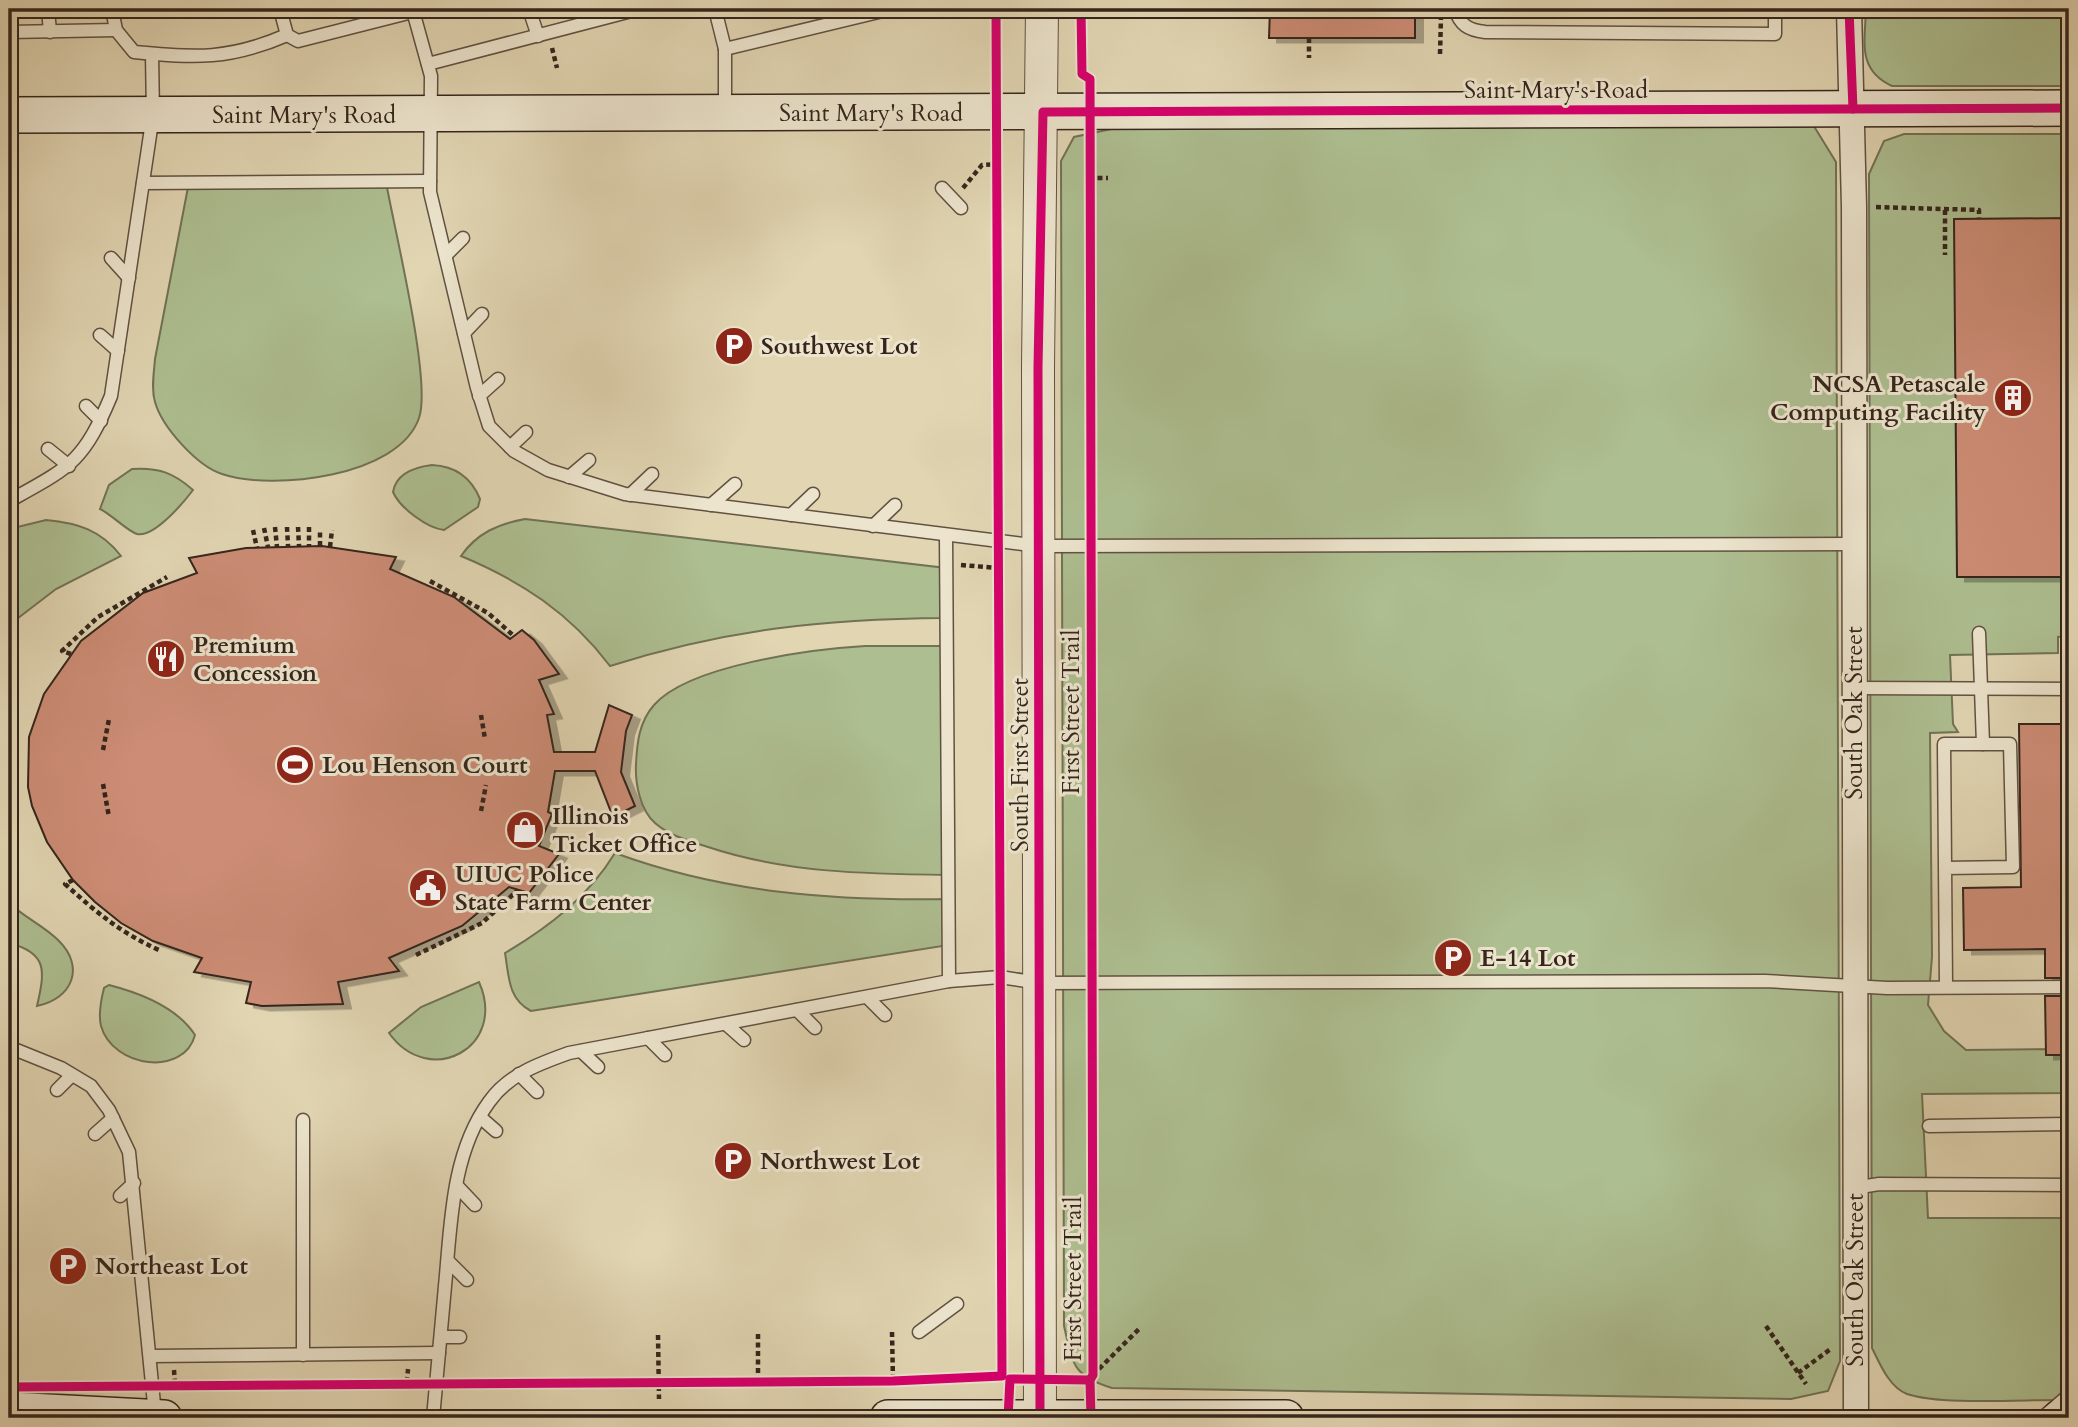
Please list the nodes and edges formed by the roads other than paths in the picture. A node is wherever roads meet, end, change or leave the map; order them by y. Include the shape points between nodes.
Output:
1 (48, 9) edge
2 (112, 9) edge
3 (280, 9) edge
4 (529, 9) edge
5 (639, 9) edge
6 (715, 9) edge
7 (891, 9) edge
8 (1042, 9) edge
9 (1455, 9) edge
10 (1775, 9) edge
11 (1849, 9) edge
12 (419, 10) edge
13 (116, 30) junction
14 (9, 32) edge
15 (50, 32) junction
16 (287, 35) junction
17 (538, 36) junction
18 (725, 49) junction
19 (152, 54) junction
20 (428, 64) junction
21 (2069, 108) edge
22 (1853, 109) junction
23 (1043, 112) junction
24 (725, 113) junction
25 (432, 114) junction
26 (9, 115) edge
27 (153, 115) junction
28 (430, 181) junction
29 (143, 183) junction
30 (946, 193) road end
31 (961, 208) dead end
32 (463, 238) dead end
33 (446, 255) junction
34 (111, 258) dead end
35 (129, 278) junction
36 (482, 314) dead end
37 (464, 333) junction
38 (100, 335) dead end
39 (118, 351) junction
40 (498, 379) dead end
41 (480, 396) junction
42 (86, 406) dead end
43 (101, 421) junction
44 (526, 432) dead end
45 (510, 447) junction
46 (48, 449) dead end
47 (589, 460) dead end
48 (69, 466) junction
49 (653, 474) dead end
50 (569, 477) junction
51 (735, 484) dead end
52 (813, 494) dead end
53 (630, 495) junction
54 (11, 497) edge
55 (711, 505) junction
56 (895, 505) dead end
57 (791, 515) junction
58 (873, 526) junction
59 (946, 535) junction
60 (1854, 544) junction
61 (1039, 546) junction
62 (1979, 633) dead end
63 (1854, 688) junction
64 (1980, 688) junction
65 (2069, 689) edge
66 (1983, 744) junction
67 (1945, 867) junction
68 (949, 981) junction
69 (1039, 983) junction
70 (1854, 986) junction
71 (1946, 986) junction
72 (2069, 987) edge
73 (867, 997) junction
74 (797, 1010) junction
75 (885, 1015) dead end
76 (726, 1024) junction
77 (815, 1028) dead end
78 (648, 1038) junction
79 (744, 1040) dead end
80 (9, 1047) edge
81 (581, 1051) junction
82 (665, 1055) dead end
83 (597, 1067) dead end
84 (519, 1074) junction
85 (72, 1075) junction
86 (57, 1090) dead end
87 (537, 1092) dead end
88 (480, 1117) junction
89 (113, 1118) junction
90 (303, 1120) dead end
91 (2069, 1124) edge
92 (1929, 1126) dead end
93 (495, 1131) dead end
94 (95, 1134) dead end
95 (134, 1183) junction
96 (2069, 1185) edge
97 (457, 1186) junction
98 (1854, 1188) junction
99 (120, 1196) dead end
100 (475, 1205) dead end
101 (448, 1261) junction
102 (467, 1280) dead end
103 (957, 1304) dead end
104 (919, 1332) dead end
105 (440, 1337) junction
106 (460, 1337) dead end
107 (439, 1353) junction
108 (303, 1354) junction
109 (150, 1356) junction
110 (2069, 1395) edge
111 (154, 1402) edge
112 (9, 1410) edge
113 (1040, 1417) edge
114 (1091, 1417) edge
115 (2069, 1417) edge
116 (164, 1418) edge
117 (433, 1418) edge
118 (888, 1418) edge
119 (1286, 1418) edge
120 (1856, 1418) edge
121 (2042, 1418) edge
122 (2060, 1418) edge

1 - 15 lane
2 - 13 lane
3 - 16 lane
4 - 17 lane
5 - 17 lane
6 - 18 lane
7 - 18 lane
8 - 23 street, South First Street
9 - 10 lane via 1459,21 1472,31 1775,34
11 - 22 street, South Oak Street
12 - 16 lane via 298,41
12 - 20 lane
13 - 15 lane
13 - 19 lane via 134,52
14 - 15 lane
16 - 19 lane via 254,49 215,57
17 - 20 lane
18 - 24 lane
19 - 27 lane
20 - 25 lane
21 - 22 main road, Saint Mary's Road
22 - 23 main road, Saint Mary's Road
22 - 60 street, South Oak Street
23 - 24 main road, Saint Mary's Road
23 - 61 street, South First Street
24 - 25 main road, Saint Mary's Road
25 - 27 main road, Saint Mary's Road
25 - 28 lane
26 - 27 main road, Saint Mary's Road
27 - 29 lane
28 - 29 lane
28 - 33 lane
29 - 35 lane
30 - 31 lane
32 - 33 lane
33 - 37 lane
34 - 35 lane
35 - 39 lane
36 - 37 lane
37 - 41 lane
38 - 39 lane
39 - 43 lane via 111,396
40 - 41 lane
41 - 45 lane via 489,426
42 - 43 lane
43 - 48 lane
44 - 45 lane
45 - 50 lane
46 - 48 lane
47 - 50 lane
48 - 54 lane
49 - 53 lane
50 - 53 lane
51 - 55 lane
52 - 57 lane
53 - 55 lane
55 - 57 lane
56 - 58 lane
57 - 58 lane
58 - 59 lane
59 - 61 lane
59 - 68 lane
60 - 61 lane
60 - 63 street, South Oak Street
61 - 69 street, South First Street
62 - 64 lane
63 - 64 lane
63 - 70 street, South Oak Street
64 - 65 lane
64 - 66 lane
66 - 67 lane via 1944,744
66 - 67 lane via 2010,744 2013,867
67 - 71 lane
68 - 69 lane via 1000,977
68 - 73 lane
69 - 70 lane via 1765,981
69 - 113 street, South First Street
70 - 71 lane
70 - 98 street, South Oak Street
71 - 72 lane
73 - 74 lane
73 - 75 lane
74 - 76 lane
74 - 77 lane
76 - 78 lane
76 - 79 lane
78 - 81 lane
78 - 82 lane
80 - 85 lane
81 - 83 lane
81 - 84 lane
84 - 87 lane
84 - 88 lane via 489,1101
85 - 86 lane
85 - 89 lane via 91,1086
88 - 93 lane
88 - 97 lane
89 - 94 lane
89 - 95 lane via 129,1152
90 - 108 lane
91 - 92 lane
95 - 99 lane
95 - 109 lane via 141,1336
96 - 98 lane via 1879,1184
97 - 100 lane
97 - 101 lane
98 - 120 street, South Oak Street
101 - 102 lane
101 - 105 lane
103 - 104 lane
105 - 106 lane
105 - 107 lane
107 - 108 lane
107 - 117 lane
108 - 109 lane
109 - 111 lane
110 - 121 lane
111 - 112 main road
111 - 116 main road
113 - 114 main road
113 - 118 main road
114 - 119 main road
115 - 122 main road

